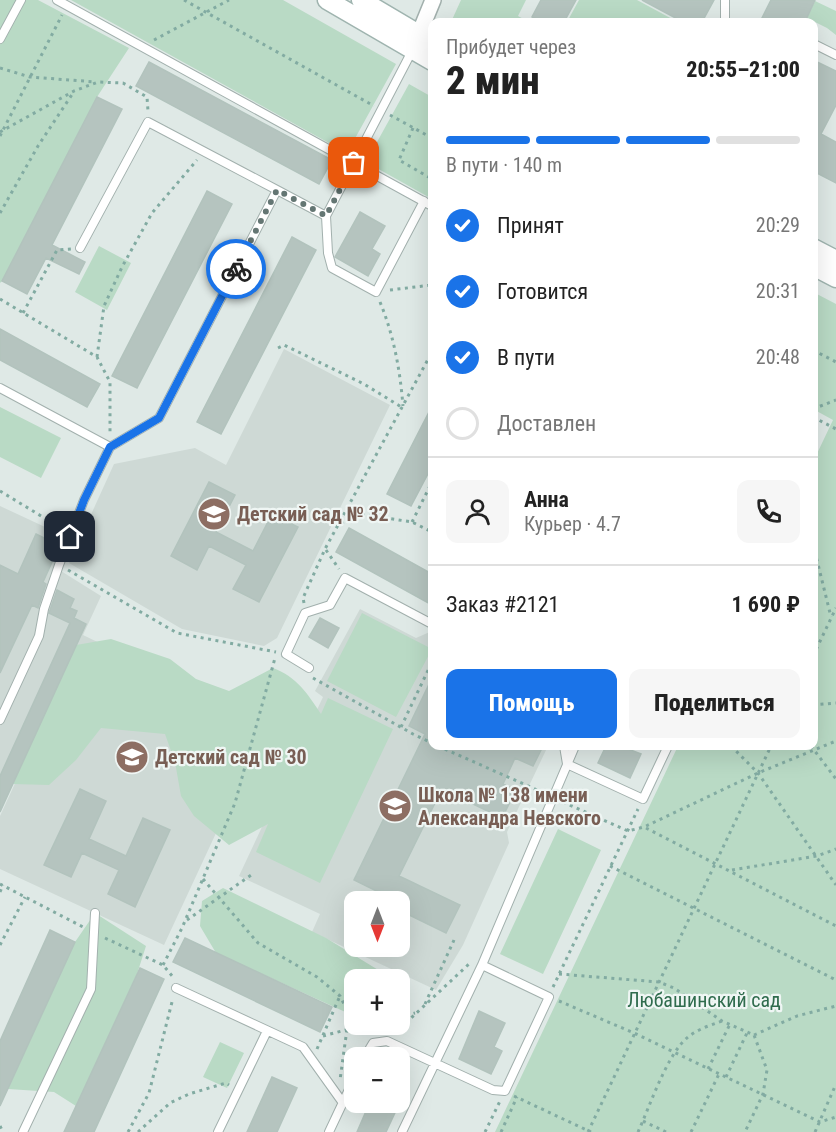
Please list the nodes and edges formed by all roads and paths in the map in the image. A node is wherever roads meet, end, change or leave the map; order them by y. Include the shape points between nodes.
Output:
1 (21, 0) edge
2 (57, 0) edge
3 (184, 0) edge
4 (229, 0) edge
5 (327, 0) edge
6 (361, 0) edge
7 (433, 0) edge
8 (725, 0) edge
9 (66, 5) junction
10 (206, 12) junction
11 (725, 18) edge
12 (0, 39) edge
13 (421, 42) edge
14 (818, 46) edge
15 (142, 47) junction
16 (836, 55) edge
17 (0, 68) edge
18 (30, 77) junction
19 (98, 82) junction
20 (74, 91) junction
21 (382, 111) junction
22 (148, 122) junction
23 (414, 128) junction
24 (4, 129) junction
25 (0, 132) edge
26 (0, 136) edge
27 (428, 136) edge
28 (205, 152) junction
29 (354, 163) junction
30 (428, 176) edge
31 (277, 190) junction
32 (424, 201) junction
33 (428, 204) edge
34 (0, 213) edge
35 (326, 216) junction
36 (80, 248) joint
37 (818, 251) edge
38 (836, 260) edge
39 (818, 269) edge
40 (836, 278) edge
41 (428, 286) edge
42 (376, 292) junction
43 (0, 299) edge
44 (23, 313) junction
45 (278, 348) dead end
46 (818, 353) edge
47 (97, 357) junction
48 (428, 360) edge
49 (836, 362) edge
50 (0, 388) edge
51 (836, 400) edge
52 (818, 407) edge
53 (403, 408) junction
54 (818, 420) edge
55 (836, 429) edge
56 (110, 447) junction
57 (428, 490) edge
58 (0, 491) edge
59 (412, 522) junction
60 (339, 524) junction
61 (428, 530) edge
62 (66, 545) junction
63 (325, 549) junction
64 (818, 564) edge
65 (58, 565) junction
66 (345, 578) junction
67 (836, 608) edge
68 (305, 613) junction
69 (831, 617) junction
70 (428, 622) edge
71 (818, 645) edge
72 (309, 668) joint
73 (428, 670) edge
74 (836, 703) edge
75 (818, 705) edge
76 (0, 720) edge
77 (401, 727) junction
78 (428, 741) edge
79 (836, 741) edge
80 (818, 749) edge
81 (447, 750) edge
82 (565, 750) edge
83 (573, 750) edge
84 (666, 750) edge
85 (735, 750) edge
86 (769, 750) edge
87 (814, 751) joint
88 (567, 764) junction
89 (758, 773) junction
90 (836, 779) edge
91 (553, 797) junction
92 (643, 799) junction
93 (645, 827) junction
94 (628, 831) junction
95 (836, 849) edge
96 (817, 856) junction
97 (715, 863) junction
98 (610, 866) junction
99 (730, 871) junction
100 (254, 873) dead end
101 (203, 879) junction
102 (3, 885) dead end
103 (836, 885) edge
104 (0, 892) edge
105 (24, 897) dead end
106 (219, 897) junction
107 (694, 908) junction
108 (95, 913) dead end
109 (185, 921) junction
110 (836, 926) edge
111 (454, 940) dead end
112 (0, 945) edge
113 (473, 960) dead end
114 (163, 965) dead end
115 (482, 965) junction
116 (559, 974) junction
117 (836, 980) edge
118 (659, 982) junction
119 (176, 988) joint
120 (340, 996) junction
121 (549, 997) junction
122 (344, 1004) edge
123 (424, 1006) junction
124 (836, 1006) edge
125 (417, 1013) junction
126 (410, 1015) edge
127 (722, 1021) junction
128 (730, 1024) junction
129 (267, 1030) junction
130 (344, 1030) edge
131 (747, 1032) junction
132 (634, 1033) junction
133 (346, 1035) edge
134 (754, 1035) junction
135 (322, 1036) junction
136 (387, 1041) junction
137 (370, 1047) edge
138 (675, 1052) junction
139 (312, 1059) junction
140 (435, 1064) junction
141 (708, 1069) junction
142 (718, 1074) junction
143 (726, 1077) junction
144 (836, 1084) edge
145 (239, 1089) junction
146 (505, 1092) junction
147 (344, 1093) edge
148 (763, 1094) junction
149 (517, 1097) junction
150 (340, 1099) junction
151 (836, 1117) edge
152 (643, 1121) junction
153 (820, 1122) junction
154 (0, 1126) edge
155 (3, 1132) edge
156 (23, 1132) edge
157 (128, 1132) edge
158 (138, 1132) edge
159 (218, 1132) edge
160 (329, 1132) edge
161 (402, 1132) edge
162 (485, 1132) edge
163 (501, 1132) edge
164 (589, 1132) edge
165 (638, 1132) edge
166 (666, 1132) edge
167 (691, 1132) edge
168 (745, 1132) edge
169 (815, 1132) edge

1 - 12 lane
2 - 9 lane
3 - 10 path
4 - 10 path
5 - 13 main road
6 - 13 main road
7 - 13 street
8 - 11 lane
9 - 15 lane
9 - 18 path
10 - 15 path
10 - 21 path
13 - 21 lane
14 - 16 lane
15 - 29 lane
17 - 18 path
18 - 19 path
18 - 24 path
19 - 20 path
19 - 22 path via 123,83 147,97
20 - 24 path
20 - 34 path
21 - 23 path
21 - 29 lane
22 - 28 lane
22 - 36 lane
23 - 27 path
23 - 30 path via 399,160
24 - 25 path
24 - 26 path
28 - 31 lane
28 - 47 path via 152,213 123,267 104,306
29 - 32 lane
29 - 35 lane
31 - 35 lane
31 - 56 lane via 159,418
32 - 33 lane
32 - 42 lane
35 - 42 lane via 332,268
36 - 44 path via 57,250
37 - 38 main road
39 - 40 main road
41 - 42 path
42 - 53 path via 390,328
43 - 44 path
44 - 47 path
45 - 53 path via 284,345
46 - 49 path
47 - 56 path via 110,382
48 - 53 path
50 - 56 lane
51 - 52 path
53 - 60 path
54 - 55 path
56 - 62 lane
57 - 59 path
58 - 62 path via 51,522
59 - 60 path via 362,514
59 - 61 path
60 - 63 path
62 - 65 lane
63 - 66 path
63 - 68 path via 303,598
64 - 69 path
65 - 76 lane via 39,636
65 - 101 path via 177,633 276,651 235,803
66 - 68 lane via 330,605
66 - 70 lane
67 - 69 path
68 - 72 lane via 286,654
69 - 71 path
72 - 77 path via 313,680
73 - 77 path
74 - 75 path
77 - 78 path
79 - 80 path
81 - 91 path
82 - 88 lane
83 - 88 lane
84 - 92 lane
85 - 89 path
86 - 89 path
87 - 89 path
87 - 90 path
88 - 91 lane
88 - 92 lane
89 - 93 path
89 - 96 path
89 - 97 path
91 - 94 path
91 - 115 lane
92 - 94 path
93 - 94 path
93 - 97 path
94 - 98 path
95 - 96 path
96 - 99 path
96 - 103 path
97 - 99 path
97 - 107 path
98 - 107 path
98 - 116 path
99 - 110 path
100 - 106 path
101 - 106 path
101 - 109 path
102 - 104 path
105 - 112 path
106 - 109 path
106 - 120 path via 258,943 317,977
107 - 117 path
107 - 118 path
108 - 156 lane via 90,989
109 - 114 path
111 - 123 path
113 - 123 path
115 - 121 lane
115 - 140 lane
116 - 118 path
116 - 121 path
118 - 127 path
118 - 132 path
119 - 129 lane
119 - 157 path via 149,1092
120 - 122 path
120 - 135 path
121 - 132 path
121 - 146 lane
123 - 125 path
124 - 134 path via 797,1016
125 - 126 path
125 - 136 path
127 - 128 path
127 - 138 path via 689,1036
128 - 131 path
128 - 141 path
129 - 139 lane via 303,1047
129 - 145 lane
130 - 135 path
131 - 134 path
131 - 143 path
132 - 138 path
132 - 164 path
133 - 150 path
134 - 148 path via 767,1070
135 - 139 path
136 - 137 lane via 373,1042
136 - 140 lane
138 - 141 path
138 - 152 path
139 - 150 lane
140 - 146 lane
140 - 161 lane
141 - 142 path
142 - 143 path
142 - 167 path
143 - 148 path
144 - 153 path
145 - 158 path via 226,1083 189,1094 170,1103
145 - 159 lane
146 - 149 path
146 - 162 path
147 - 150 lane
148 - 153 path
148 - 168 path
149 - 163 path
149 - 164 path
150 - 160 lane
151 - 153 path
152 - 165 path
152 - 166 path
153 - 169 path
154 - 155 path

